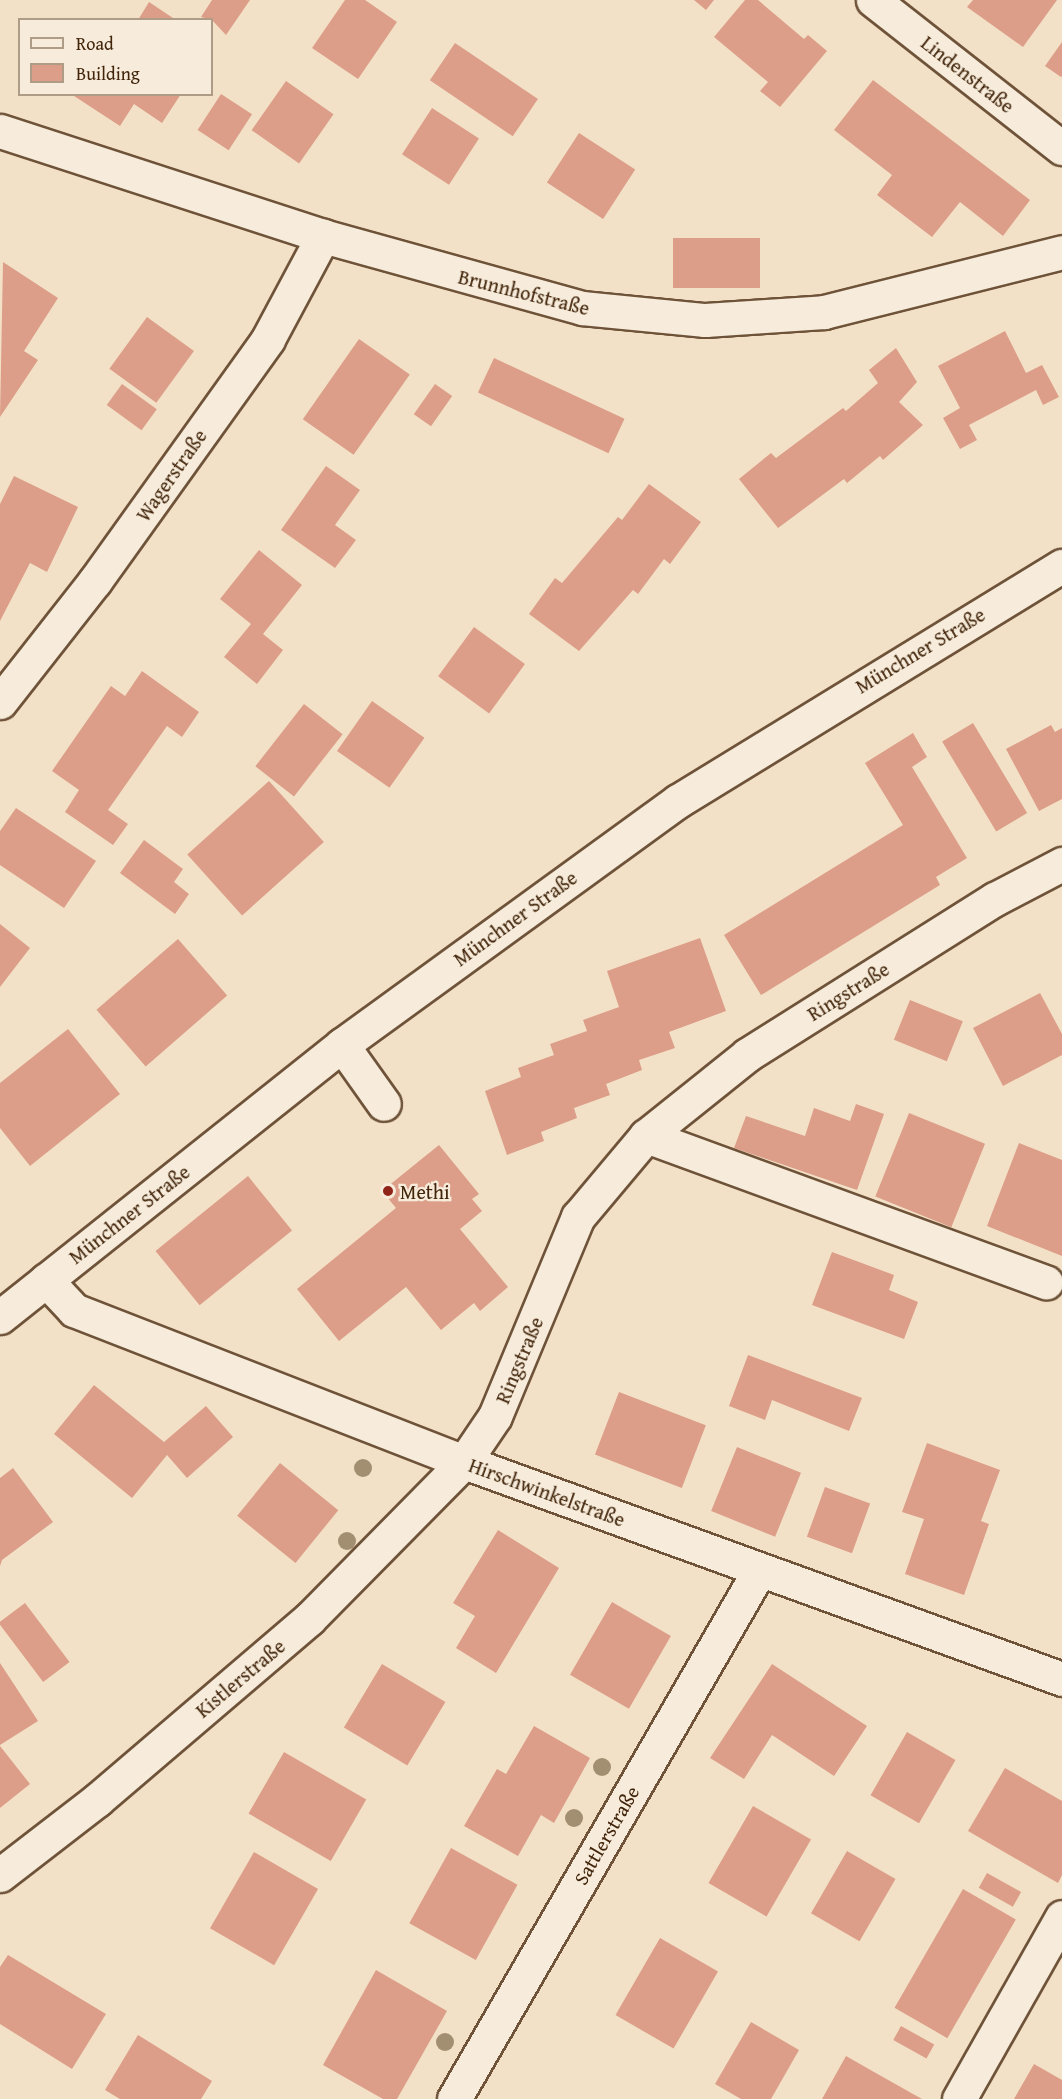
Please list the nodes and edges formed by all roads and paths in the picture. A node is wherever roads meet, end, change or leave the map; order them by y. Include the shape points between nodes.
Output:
1 (873, 0) edge
2 (0, 131) edge
3 (1062, 148) edge
4 (323, 236) junction
5 (1062, 252) edge
6 (1062, 566) edge
7 (0, 702) edge
8 (1062, 864) edge
9 (342, 1045) junction
10 (384, 1104) dead end
11 (646, 1136) junction
12 (46, 1280) junction
13 (1046, 1282) dead end
14 (0, 1317) edge
15 (464, 1462) junction
16 (759, 1571) junction
17 (1062, 1679) edge
18 (0, 1875) edge
19 (1062, 1917) edge
20 (454, 2099) edge
21 (959, 2099) edge

1 - 3 street, Lindenstraße
2 - 4 street, Brunnhofstraße
4 - 5 street, Brunnhofstraße via 582,308 705,320 824,312
4 - 7 street, Wagerstraße via 268,339 95,581
6 - 9 street, Münchner Straße via 678,801
8 - 11 street, Ringstraße via 995,899 747,1055
9 - 10 street
9 - 12 street, Münchner Straße
11 - 13 street
11 - 15 street, Ringstraße via 578,1217 495,1416
12 - 14 street, Münchner Straße
12 - 15 street, Hirschwinkelstraße via 74,1310
15 - 16 street, Hirschwinkelstraße
15 - 18 street, Kistlerstraße via 309,1619 97,1800
16 - 17 street, Hirschwinkelstraße
16 - 20 street, Sattlerstraße
19 - 21 street

